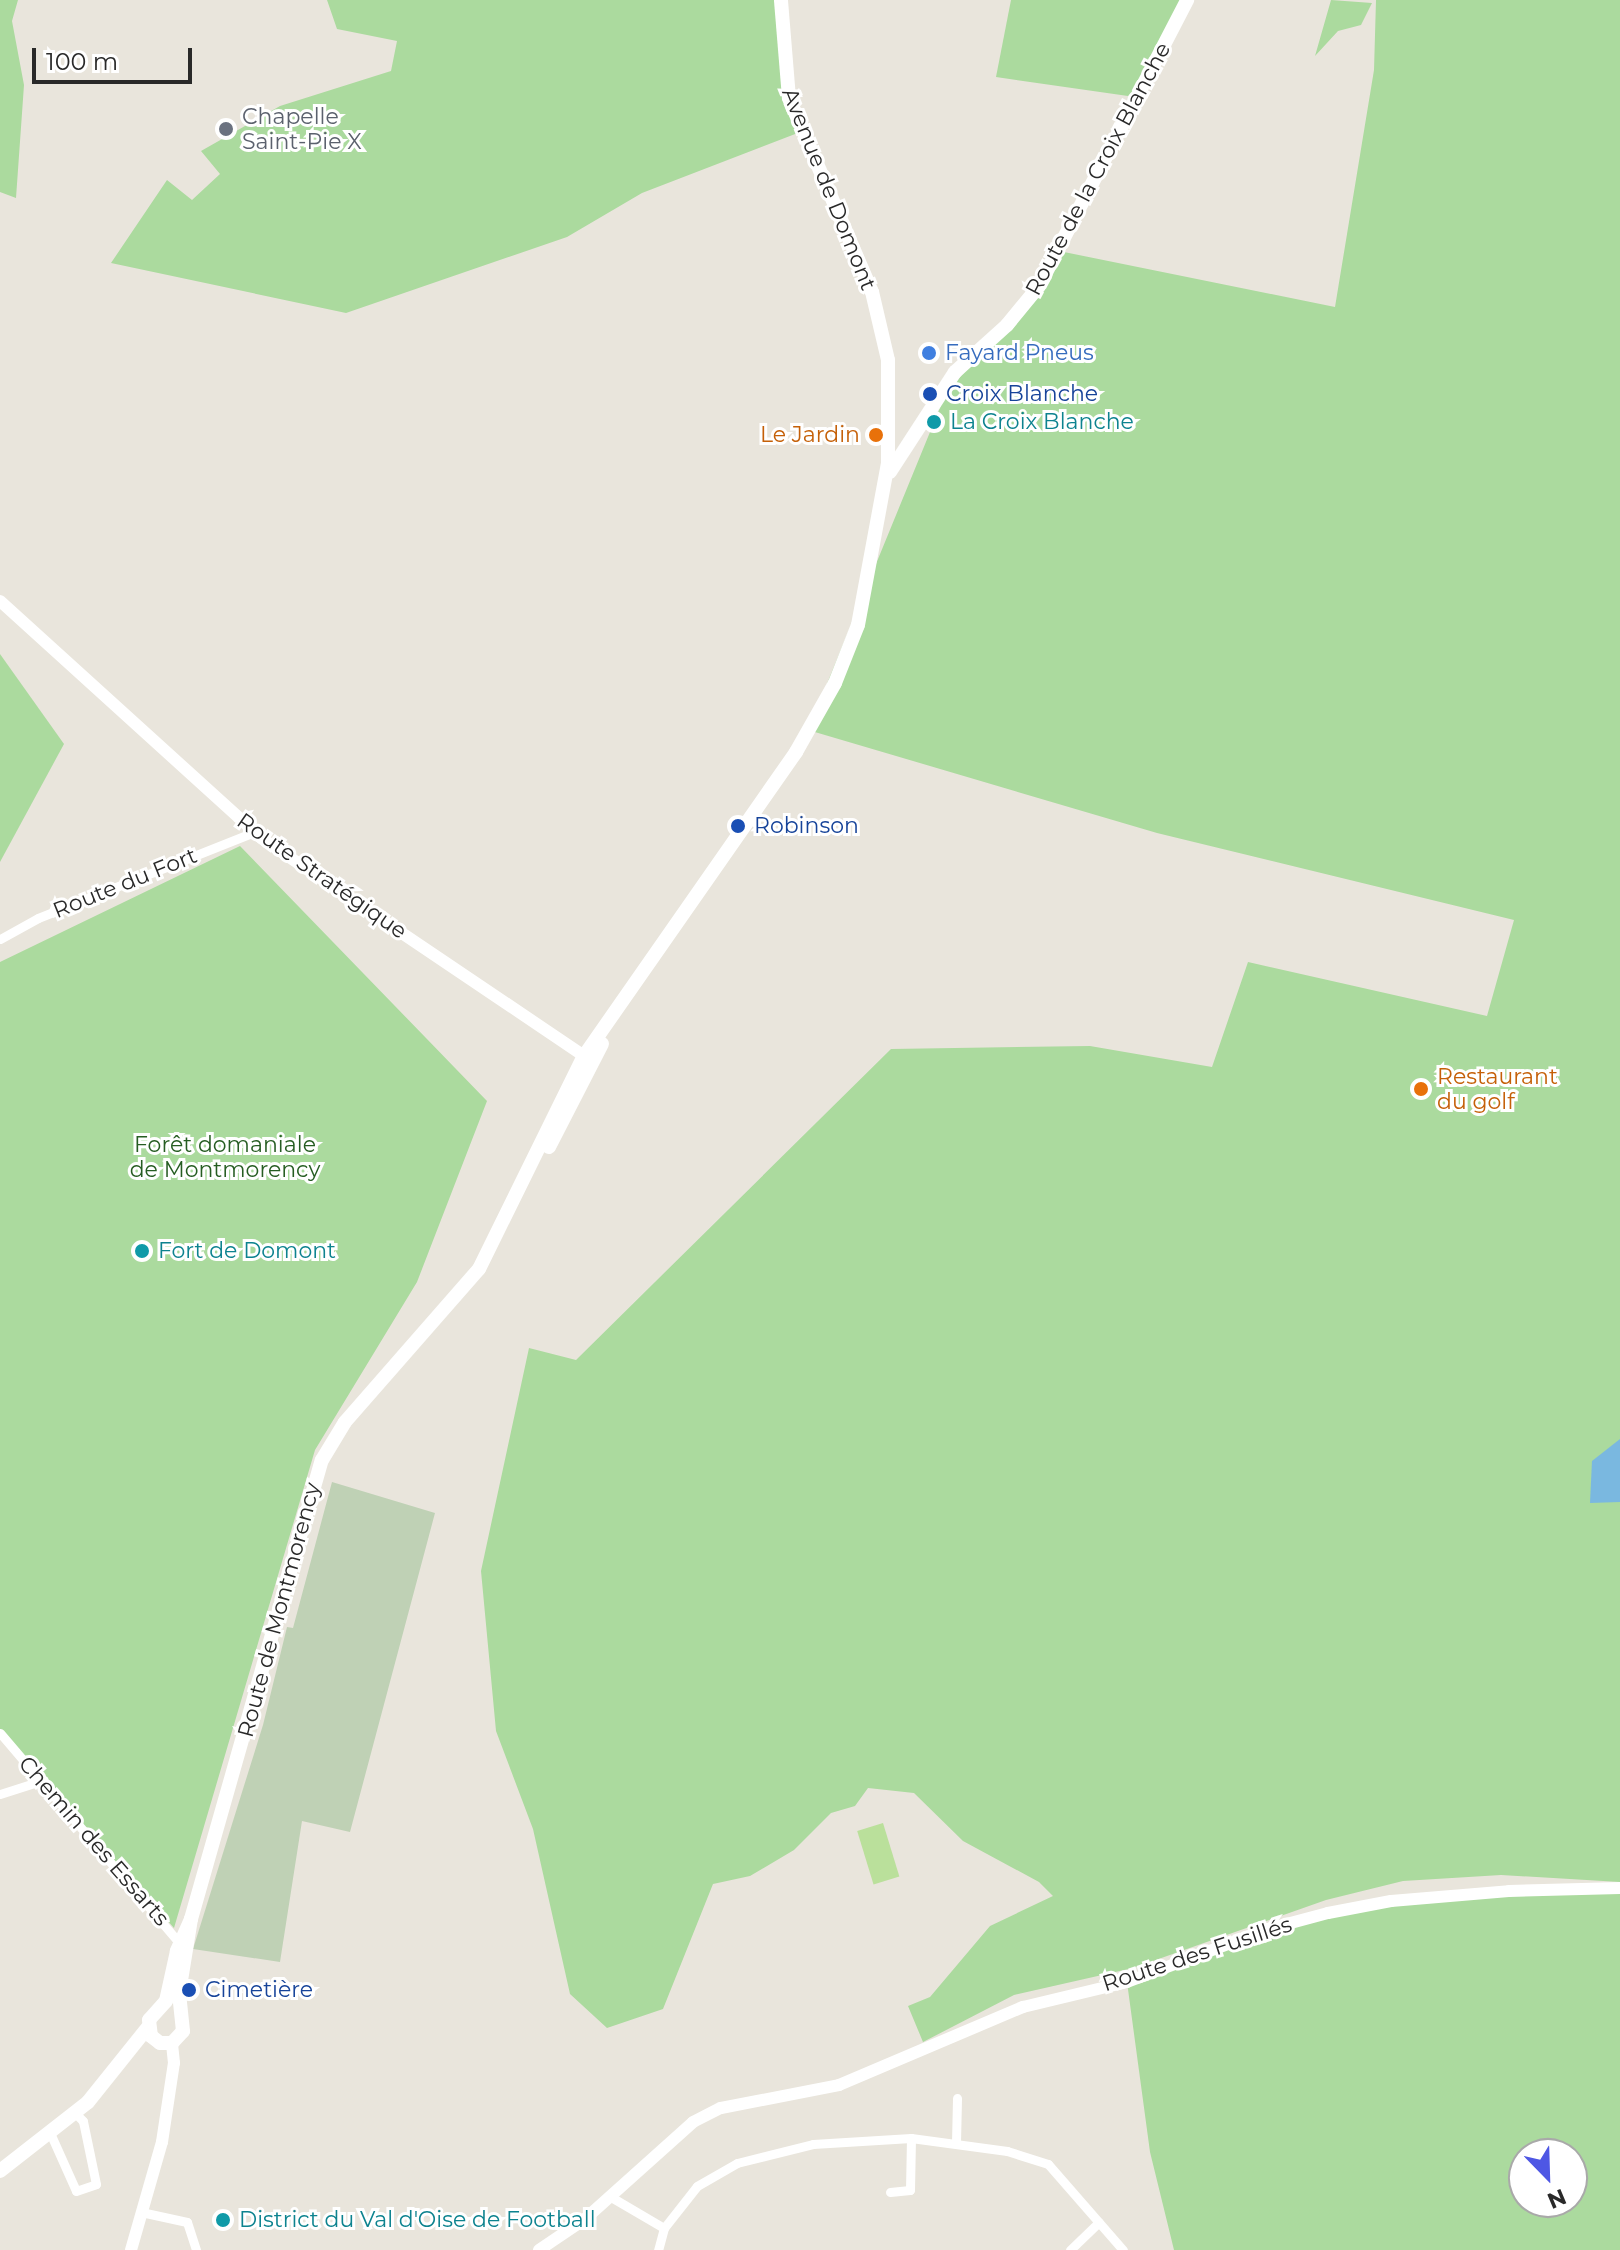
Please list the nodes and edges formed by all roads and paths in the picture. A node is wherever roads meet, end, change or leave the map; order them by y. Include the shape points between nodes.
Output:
1 (781, 0) edge
2 (1187, 0) edge
3 (935, 401) junction
4 (890, 427) junction
5 (912, 437) junction
6 (883, 495) junction
7 (0, 601) edge
8 (254, 832) junction
9 (0, 939) edge
10 (589, 1059) junction
11 (0, 1733) edge
12 (44, 1780) junction
13 (0, 1794) edge
14 (1620, 1888) edge
15 (182, 1947) junction
16 (155, 2012) junction
17 (181, 2016) junction
18 (148, 2027) junction
19 (164, 2042) junction
20 (133, 2048) junction
21 (957, 2098) dead end
22 (76, 2114) junction
23 (51, 2135) junction
24 (911, 2138) junction
25 (956, 2143) junction
26 (0, 2171) edge
27 (890, 2192) dead end
28 (611, 2197) junction
29 (141, 2212) junction
30 (1099, 2222) junction
31 (664, 2228) junction
32 (131, 2250) edge
33 (196, 2250) edge
34 (539, 2250) edge
35 (658, 2250) edge
36 (1070, 2250) edge
37 (1123, 2250) edge

1 - 4 main road, Avenue de Domont via 789,98 872,292 886,346
2 - 3 main road, Route de la Croix Blanche via 1039,286 1007,325 962,364
3 - 4 main road via 912,424
3 - 5 main road
4 - 5 main road via 896,441
4 - 6 main road, Avenue de Domont
5 - 6 main road
6 - 10 main road, Route de Montmorency via 858,625 835,683 763,802
7 - 8 street, Route Stratégique
8 - 9 street, Route du Fort via 38,918
8 - 10 street, Route Stratégique
10 - 15 main road, Route de Montmorency via 508,1216 456,1301 372,1390 322,1460
11 - 12 street, Chemin des Essarts
12 - 13 street
12 - 15 street, Chemin des Essarts
14 - 28 street, Route des Fusillés via 1391,1901 1268,1929 1127,1982 1023,2007 839,2085 744,2102 693,2122 616,2187
15 - 16 main road, Route de Montmorency via 166,2001
15 - 17 main road, Route de Montmorency
16 - 17 main road via 171,2009
16 - 18 main road
17 - 19 main road via 183,2031
18 - 19 main road
18 - 20 main road
19 - 20 main road
19 - 29 street via 174,2063 162,2142
20 - 22 main road
21 - 25 street
22 - 23 main road
22 - 23 street via 83,2121 96,2184 76,2191
23 - 26 main road
24 - 25 street
24 - 27 street via 910,2190
24 - 31 street via 813,2144 737,2163 697,2186
25 - 30 street via 1028,2156 1060,2174
28 - 31 street
28 - 34 street, Route des Fusillés
29 - 32 street
29 - 33 street via 187,2222
30 - 36 street
30 - 37 street
31 - 35 street

